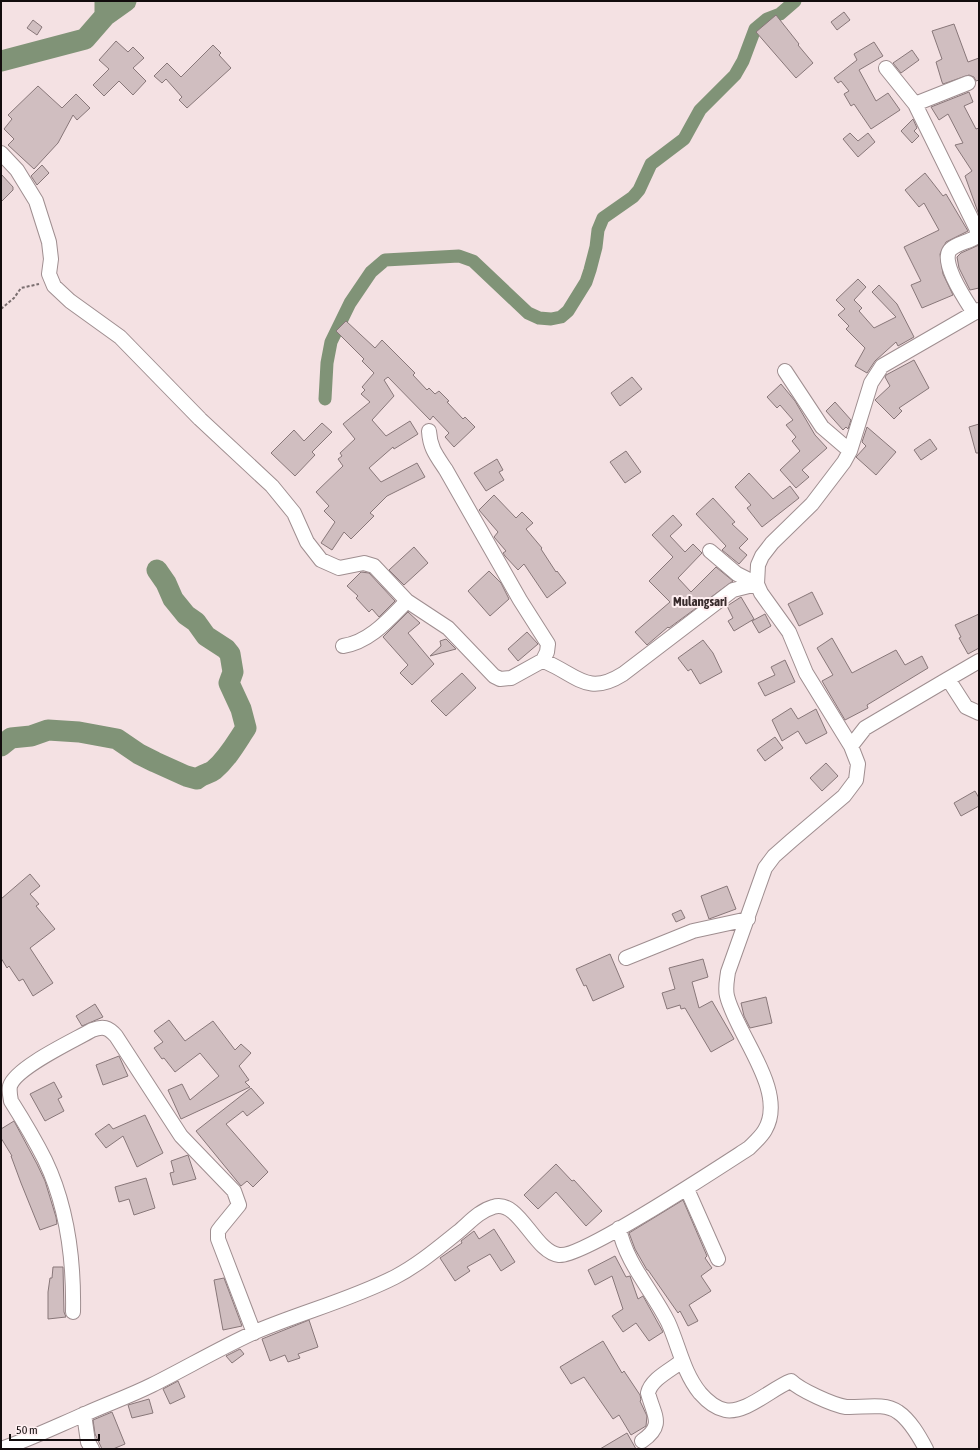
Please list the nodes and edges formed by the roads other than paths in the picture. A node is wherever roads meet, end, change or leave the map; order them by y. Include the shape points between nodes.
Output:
1 (886, 68) dead end
2 (968, 83) dead end
3 (915, 104) junction
4 (1, 153) edge
5 (976, 311) edge
6 (785, 371) dead end
7 (429, 431) dead end
8 (850, 451) junction
9 (710, 551) dead end
10 (757, 584) junction
11 (407, 601) junction
12 (343, 646) dead end
13 (979, 661) edge
14 (542, 662) junction
15 (948, 679) junction
16 (979, 713) edge
17 (851, 746) junction
18 (748, 919) junction
19 (626, 958) dead end
20 (687, 1188) junction
21 (619, 1228) junction
22 (718, 1259) dead end
23 (73, 1312) dead end
24 (254, 1333) junction
25 (682, 1361) junction
26 (84, 1414) junction
27 (642, 1441) dead end
28 (1, 1449) edge
29 (92, 1449) edge
30 (926, 1449) edge

1 - 3 street
2 - 3 street
3 - 5 street via 977,230 976,237 953,247 948,255 954,280
4 - 11 street via 26,182 36,201 49,242 49,274 54,286 70,301 120,337 200,419 272,486 294,513 307,542 321,560 339,568 364,563 374,566
5 - 8 street via 882,366 871,383
6 - 8 street via 822,427
7 - 14 street via 433,450 548,644
8 - 10 street via 834,477 812,504 762,556 756,574
9 - 10 street via 743,578
10 - 14 street via 733,590 623,674 605,684 588,683
10 - 17 street via 789,632 806,673
11 - 12 street via 367,638
11 - 14 street via 448,628 494,676 500,679 511,678
13 - 15 street
15 - 16 street via 966,707
15 - 17 street via 865,728
17 - 18 street via 858,764 856,780 852,787 774,856 760,880
18 - 19 street via 693,931
18 - 20 street via 728,972 727,996 765,1082 770,1098 769,1122 765,1131 749,1148
20 - 21 street
20 - 22 street
21 - 24 street via 577,1251 560,1256 544,1248 511,1211 498,1205 491,1207 481,1212 430,1255 398,1276 350,1298
21 - 25 street via 622,1245 668,1322
23 - 24 street via 72,1257 60,1200 45,1160 12,1101 10,1092 11,1084 17,1076 33,1063 92,1030 106,1027 116,1036 181,1136 227,1182 237,1197 239,1205 218,1231 218,1240
24 - 26 street via 131,1395
25 - 27 street via 652,1383 648,1390 657,1424 653,1432
25 - 30 street via 701,1394 720,1409 733,1410 742,1407 791,1381 796,1387 839,1406 885,1407 898,1412 918,1435
26 - 28 street
26 - 29 street via 88,1442

